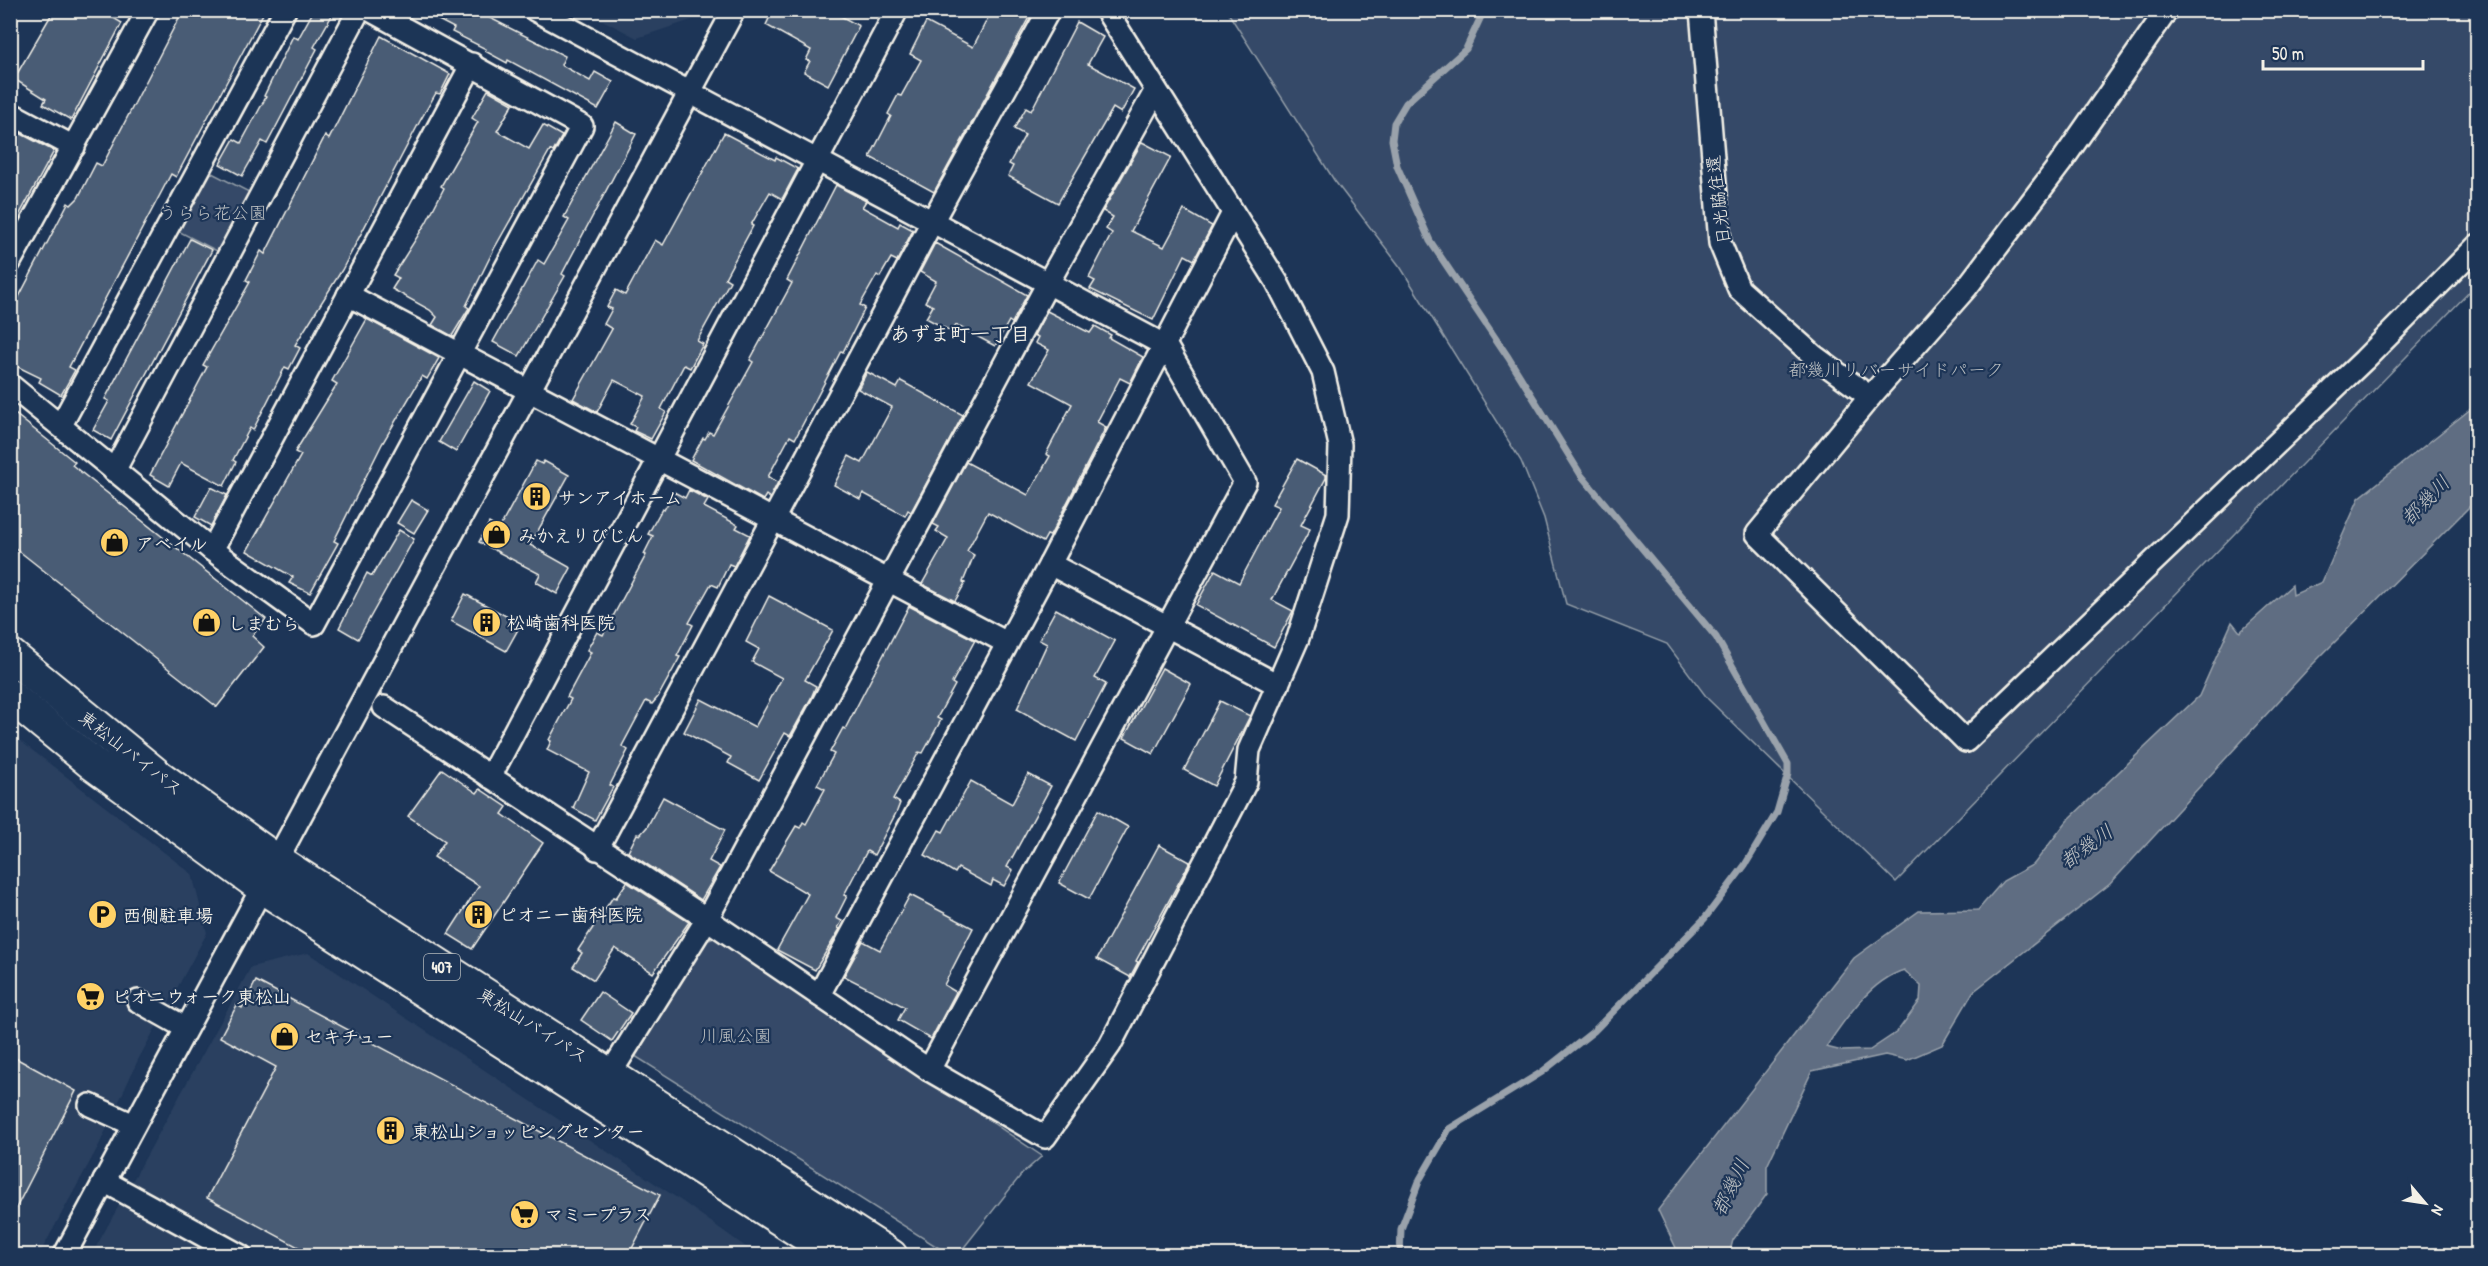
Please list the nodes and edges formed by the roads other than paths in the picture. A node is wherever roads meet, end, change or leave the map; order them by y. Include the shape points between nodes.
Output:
1 (148, 10) edge
2 (285, 10) edge
3 (359, 10) edge
4 (370, 10) edge
5 (535, 10) edge
6 (734, 10) edge
7 (897, 10) edge
8 (1049, 10) edge
9 (1106, 10) edge
10 (1701, 10) edge
11 (2167, 10) edge
12 (472, 64) junction
13 (1156, 90) junction
14 (690, 94) junction
15 (10, 113) edge
16 (74, 147) junction
17 (817, 158) junction
18 (1233, 213) junction
19 (933, 220) junction
20 (2478, 245) edge
21 (10, 262) edge
22 (1049, 281) junction
23 (348, 295) junction
24 (1166, 346) junction
25 (460, 355) junction
26 (10, 385) edge
27 (530, 392) junction
28 (1870, 397) junction
29 (61, 425) junction
30 (657, 459) junction
31 (114, 471) junction
32 (772, 520) junction
33 (212, 550) junction
34 (1050, 564) junction
35 (887, 580) junction
36 (1166, 626) junction
37 (1007, 643) junction
38 (10, 655) edge
39 (1278, 685) junction
40 (10, 696) edge
41 (384, 707) dead end
42 (490, 777) junction
43 (597, 849) junction
44 (270, 874) junction
45 (708, 920) junction
46 (819, 995) junction
47 (138, 1001) dead end
48 (186, 1028) junction
49 (929, 1070) junction
50 (610, 1074) junction
51 (90, 1105) dead end
52 (134, 1125) junction
53 (111, 1185) junction
54 (64, 1256) edge
55 (241, 1256) edge
56 (838, 1256) edge
57 (891, 1256) edge

1 - 16 street
2 - 29 street
3 - 31 street
4 - 12 street
5 - 14 street
6 - 14 street
7 - 17 street
8 - 19 street
9 - 13 street
10 - 28 street, 日光脇往還 via 1720,243 1739,289 1814,356
11 - 28 street via 2060,164 1967,287
12 - 23 street
12 - 25 street via 582,126
13 - 18 street
13 - 22 street
14 - 17 street
14 - 27 street
15 - 16 street
16 - 21 street
17 - 19 street
17 - 30 street
18 - 24 street
18 - 39 street via 1277,282 1323,372 1340,445 1338,514 1298,638
19 - 22 street
19 - 32 street
20 - 28 street via 2356,369 1966,741 1757,534
22 - 24 street
22 - 35 street
23 - 25 street
23 - 33 street
24 - 34 street
24 - 36 street via 1245,482
25 - 27 street
25 - 33 street via 314,624
26 - 29 street
27 - 30 street
27 - 44 street
29 - 31 street
30 - 32 street
30 - 42 street
31 - 33 street
32 - 35 street
32 - 43 street
34 - 36 street
34 - 37 street
35 - 37 street
35 - 45 street
36 - 39 street
36 - 49 street
37 - 46 street
38 - 44 highway, 東松山バイパス / 407
39 - 49 street via 1249,750 1245,782 1110,1045 1045,1137
40 - 44 highway, 東松山バイパス / 407 via 93,764
41 - 42 street
42 - 43 street
43 - 45 street
44 - 48 street
44 - 50 highway, 東松山バイパス / 407
44 - 56 highway, 東松山バイパス / 407
45 - 46 street
45 - 50 street
46 - 49 street
47 - 48 street
48 - 52 street
50 - 57 highway, 東松山バイパス / 407
51 - 52 street
52 - 53 street
53 - 54 street
53 - 55 street

